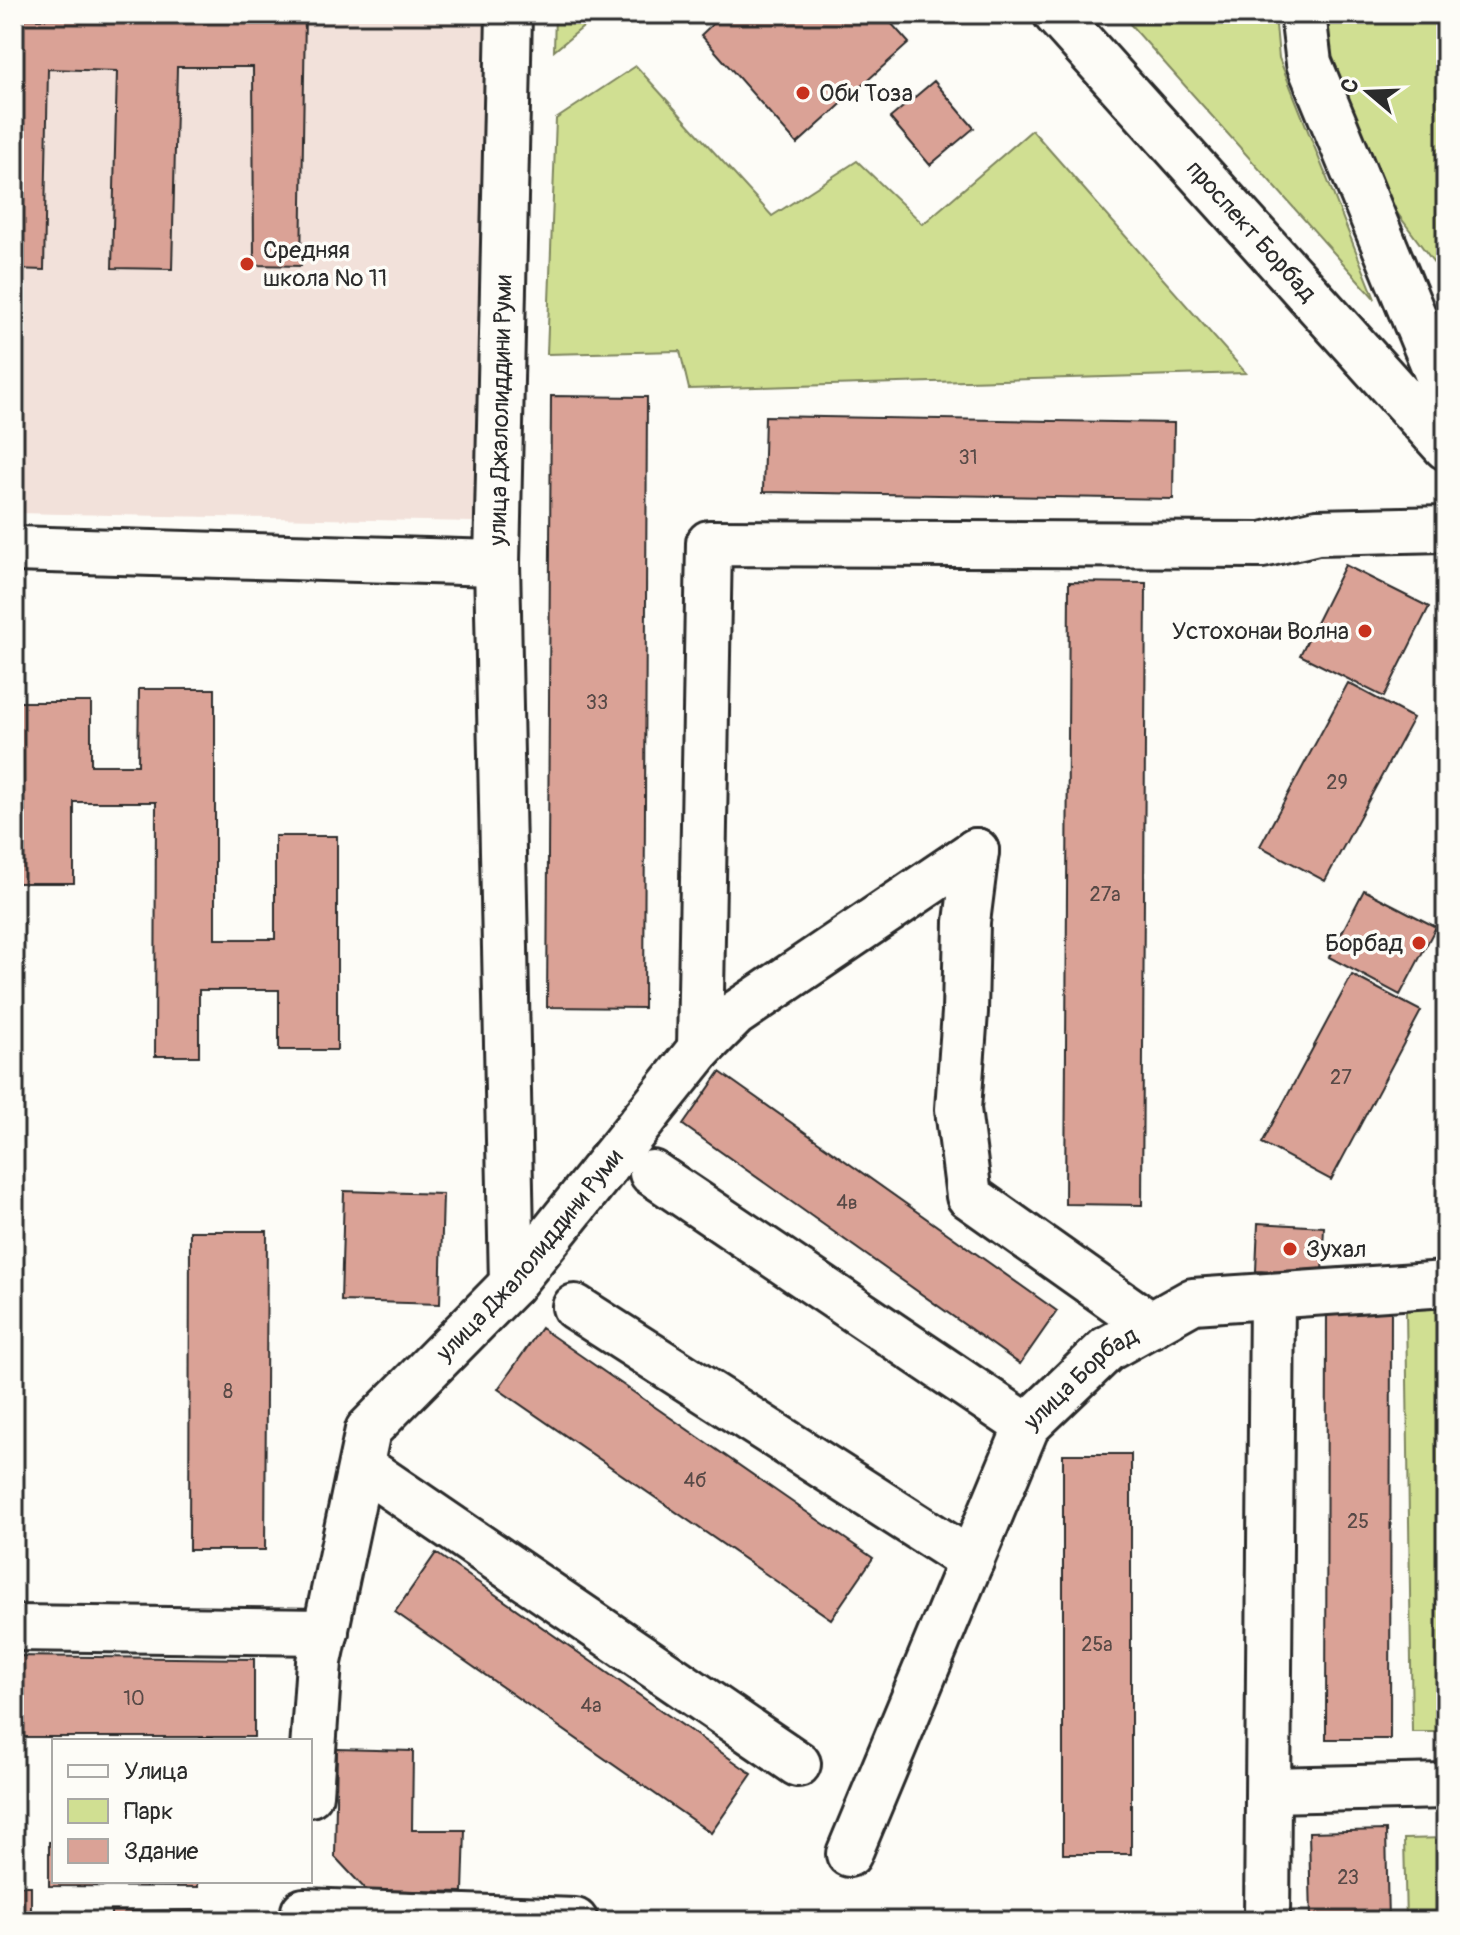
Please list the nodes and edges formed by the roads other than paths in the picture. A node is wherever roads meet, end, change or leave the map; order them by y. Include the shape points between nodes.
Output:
1 (509, 14) edge
2 (1056, 14) edge
3 (1303, 14) edge
4 (1446, 395) edge
5 (1446, 447) edge
6 (1446, 529) edge
7 (14, 549) edge
8 (497, 563) junction
9 (700, 1049) junction
10 (652, 1173) dead end
11 (512, 1284) junction
12 (1446, 1284) edge
13 (1272, 1296) junction
14 (575, 1307) dead end
15 (1151, 1325) junction
16 (1027, 1426) junction
17 (361, 1466) junction
18 (971, 1561) junction
19 (14, 1628) edge
20 (326, 1632) junction
21 (798, 1764) dead end
22 (312, 1765) edge
23 (1446, 1786) edge
24 (1269, 1790) junction
25 (849, 1854) dead end
26 (304, 1904) edge
27 (486, 1920) edge
28 (575, 1921) edge
29 (1267, 1921) edge

1 - 8 street, улица Джалолиддини Руми
2 - 5 street, проспект Борбад
3 - 4 street via 1309,63
6 - 9 street via 1317,532 1262,545 709,543
7 - 8 street, улица Джалолиддини Руми
8 - 11 street
9 - 11 street, улица Джалолиддини Руми
9 - 15 street, улица Джалолиддини Руми via 735,1014 976,851 967,922 958,1109 969,1196
10 - 16 street
11 - 17 street, улица Джалолиддини Руми via 368,1430
12 - 13 street, улица Борбад
13 - 15 street, улица Борбад via 1193,1301
13 - 24 street
14 - 18 street
15 - 16 street, улица Борбад via 1107,1349
16 - 18 street, улица Борбад
17 - 20 street, улица Джалолиддини Руми
17 - 21 street
18 - 25 street, улица Борбад
19 - 20 street
20 - 22 street, улица Джалолиддини Руми
23 - 24 street
24 - 29 street
26 - 27 street
27 - 28 street

